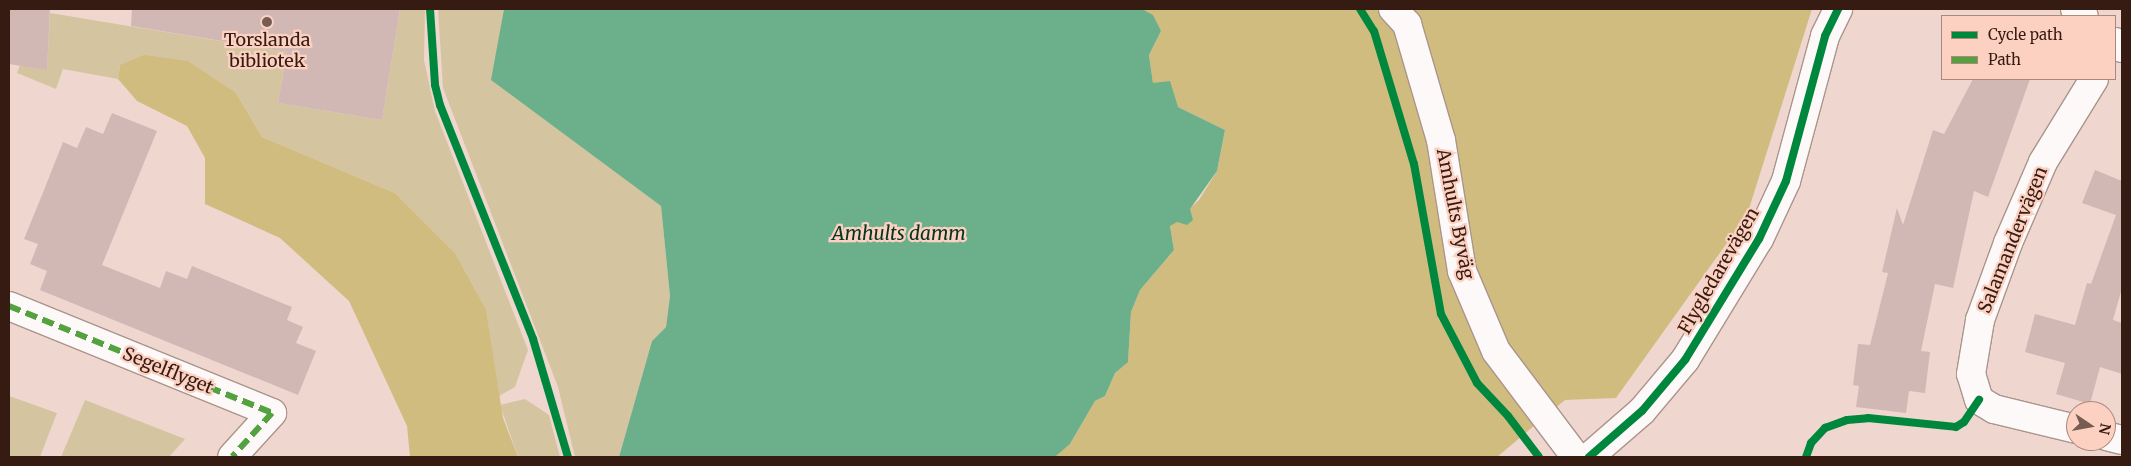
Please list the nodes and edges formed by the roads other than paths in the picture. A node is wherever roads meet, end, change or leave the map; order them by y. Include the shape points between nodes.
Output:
1 (1393, 9) edge
2 (1838, 9) edge
3 (2093, 80) edge
4 (9, 306) edge
5 (2066, 427) edge
6 (232, 457) edge
7 (1576, 457) edge
8 (1589, 457) edge

1 - 7 street, Amhults Byväg via 1407,24 1441,140 1462,271 1496,352
2 - 8 street, Flygledarevägen via 1825,36 1786,181 1759,239 1685,360 1642,411
3 - 5 street, Salamandervägen via 2043,162 2008,243 1980,320 1971,374 1979,400 1994,409
4 - 6 street, Segelflyget via 272,413

